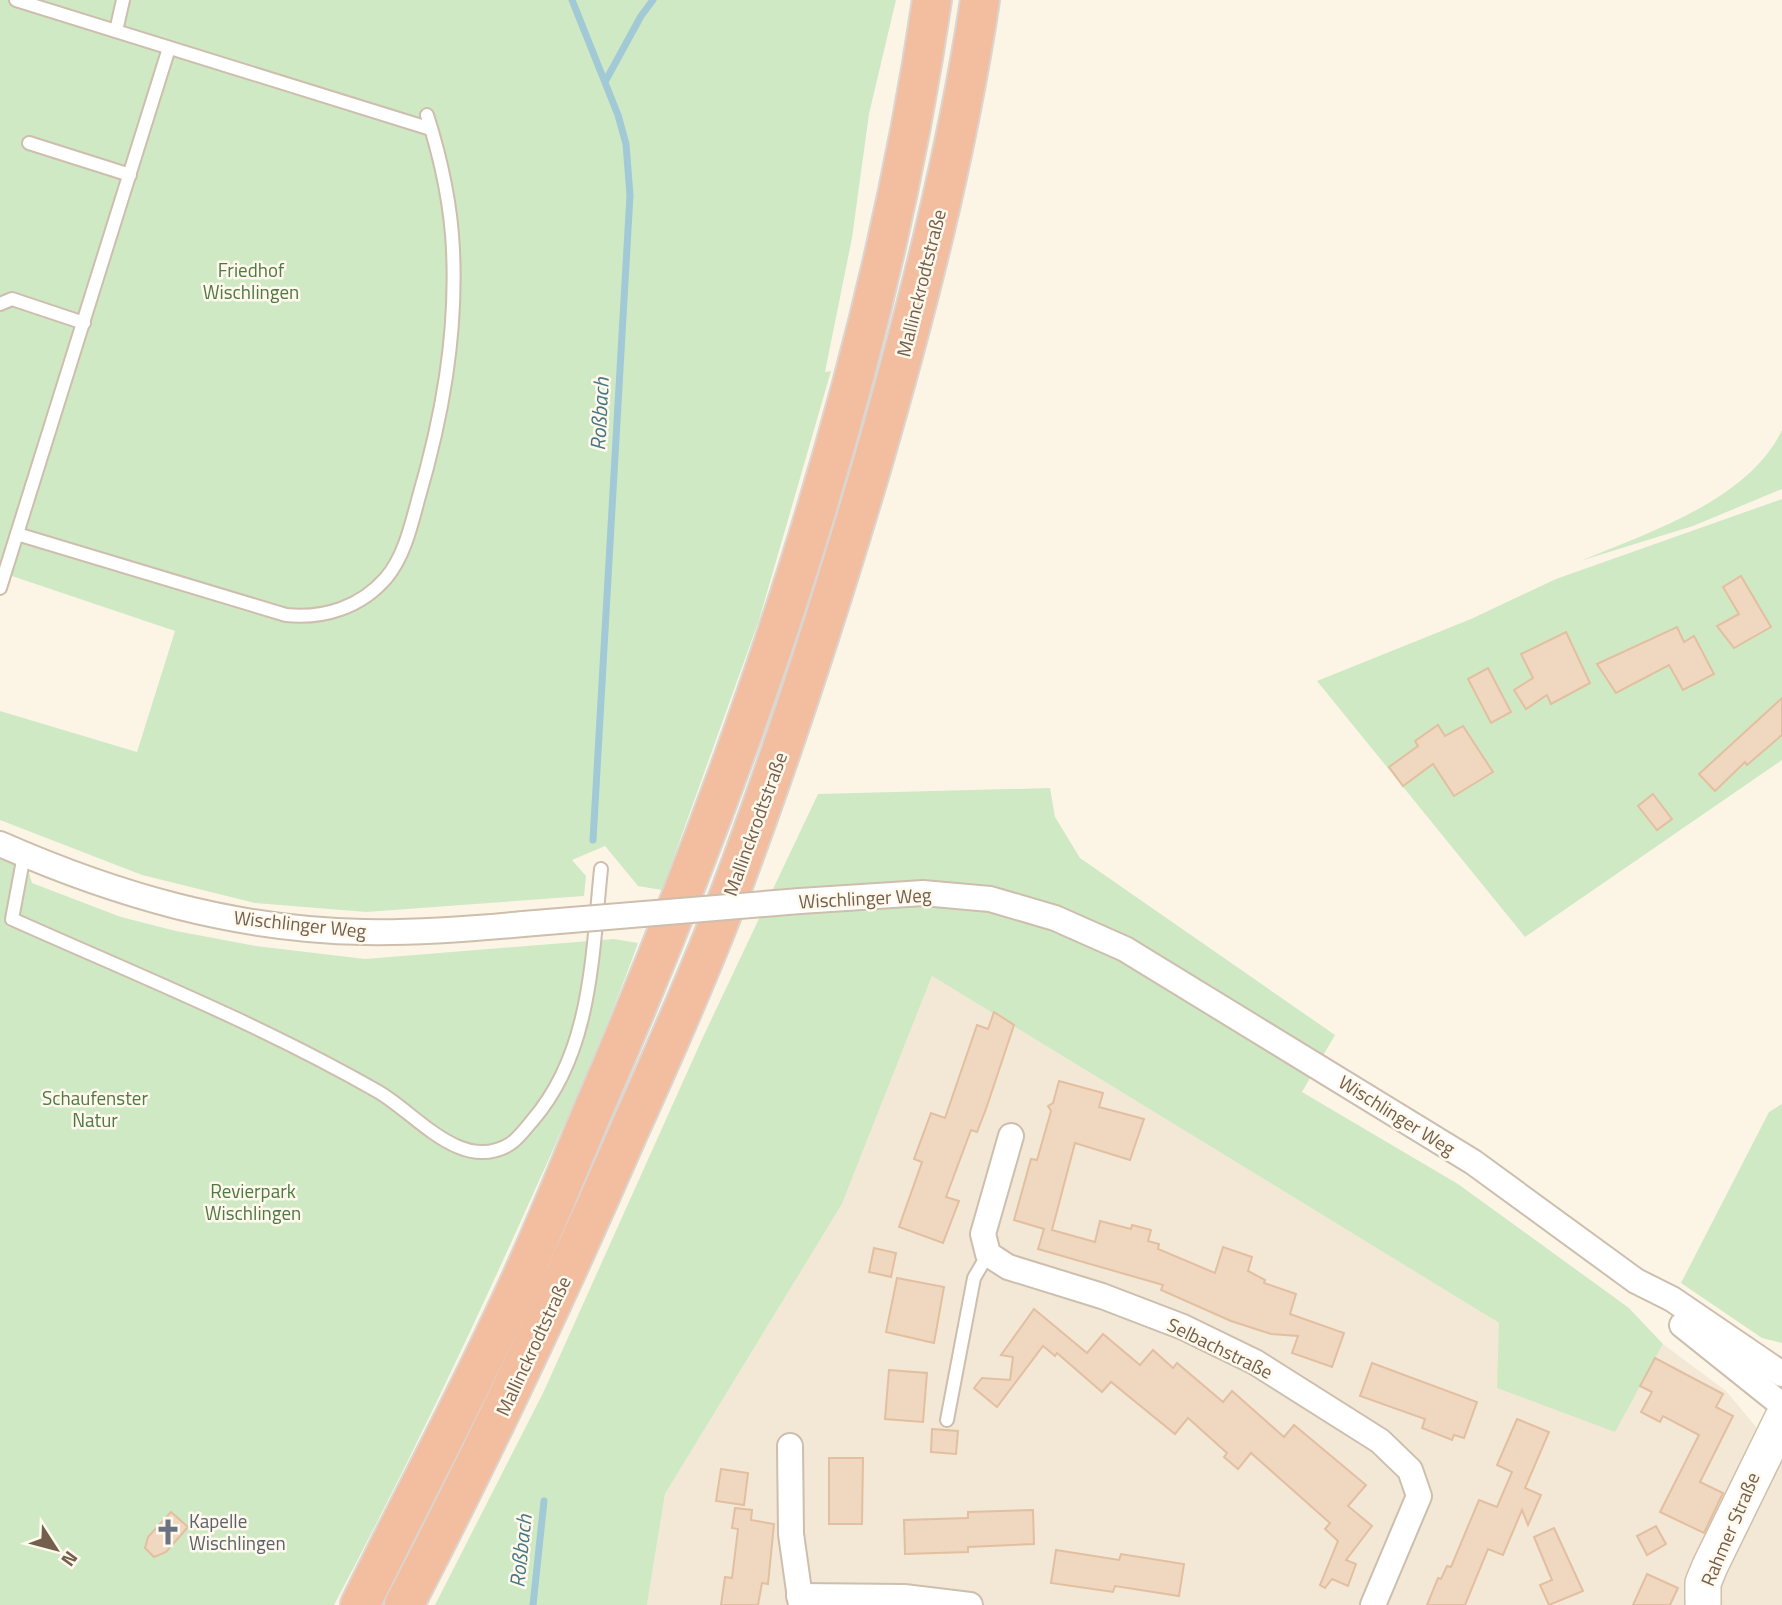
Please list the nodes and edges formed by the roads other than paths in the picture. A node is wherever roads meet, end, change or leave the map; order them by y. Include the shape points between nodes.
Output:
1 (16, 0) edge
2 (123, 0) edge
3 (932, 0) edge
4 (980, 0) edge
5 (116, 31) junction
6 (169, 48) junction
7 (427, 115) dead end
8 (431, 129) junction
9 (29, 143) dead end
10 (130, 175) junction
11 (0, 304) edge
12 (84, 323) junction
13 (17, 534) junction
14 (0, 588) edge
15 (0, 844) edge
16 (24, 855) junction
17 (601, 869) dead end
18 (1011, 1136) dead end
19 (988, 1254) junction
20 (1636, 1281) junction
21 (1782, 1374) edge
22 (1782, 1405) edge
23 (1782, 1419) edge
24 (947, 1420) dead end
25 (790, 1446) dead end
26 (1782, 1465) edge
27 (800, 1601) edge
28 (1702, 1604) edge
29 (360, 1605) edge
30 (404, 1605) edge
31 (970, 1605) edge
32 (1373, 1605) edge

1 - 5 lane
2 - 5 lane
3 - 29 highway, Mallinckrodtstraße via 890,222 845,406 799,564 706,838 510,1305
4 - 30 highway, Mallinckrodtstraße via 964,105 910,334 814,656 745,853 692,989 558,1293
5 - 6 lane
6 - 8 lane
6 - 10 lane
7 - 8 lane
8 - 13 lane via 444,178 453,247 452,345 412,521 396,564 378,587 350,606 316,616 286,615
9 - 10 lane
10 - 12 lane
11 - 12 lane via 12,299
12 - 13 lane
13 - 14 lane
15 - 16 street, Wischlinger Weg
16 - 17 lane via 12,919 290,1043 385,1096 462,1151 485,1153 511,1144 544,1107 583,1021
16 - 20 street, Wischlinger Weg, bridge via 139,897 267,924 362,932 523,924 878,894 957,895 1025,907 1113,944 1320,1066 1473,1162
18 - 19 street via 983,1234
19 - 24 lane via 974,1278
19 - 32 street, Selbachstraße via 1008,1267 1184,1327 1255,1362 1380,1441 1410,1470 1419,1496
20 - 21 street, Wischlinger Weg via 1672,1299
20 - 22 street, Wischlinger Weg via 1664,1310
23 - 28 main road, Rahmer Straße via 1710,1566
25 - 27 street via 791,1534
26 - 28 main road, Rahmer Straße
27 - 31 street via 904,1597

